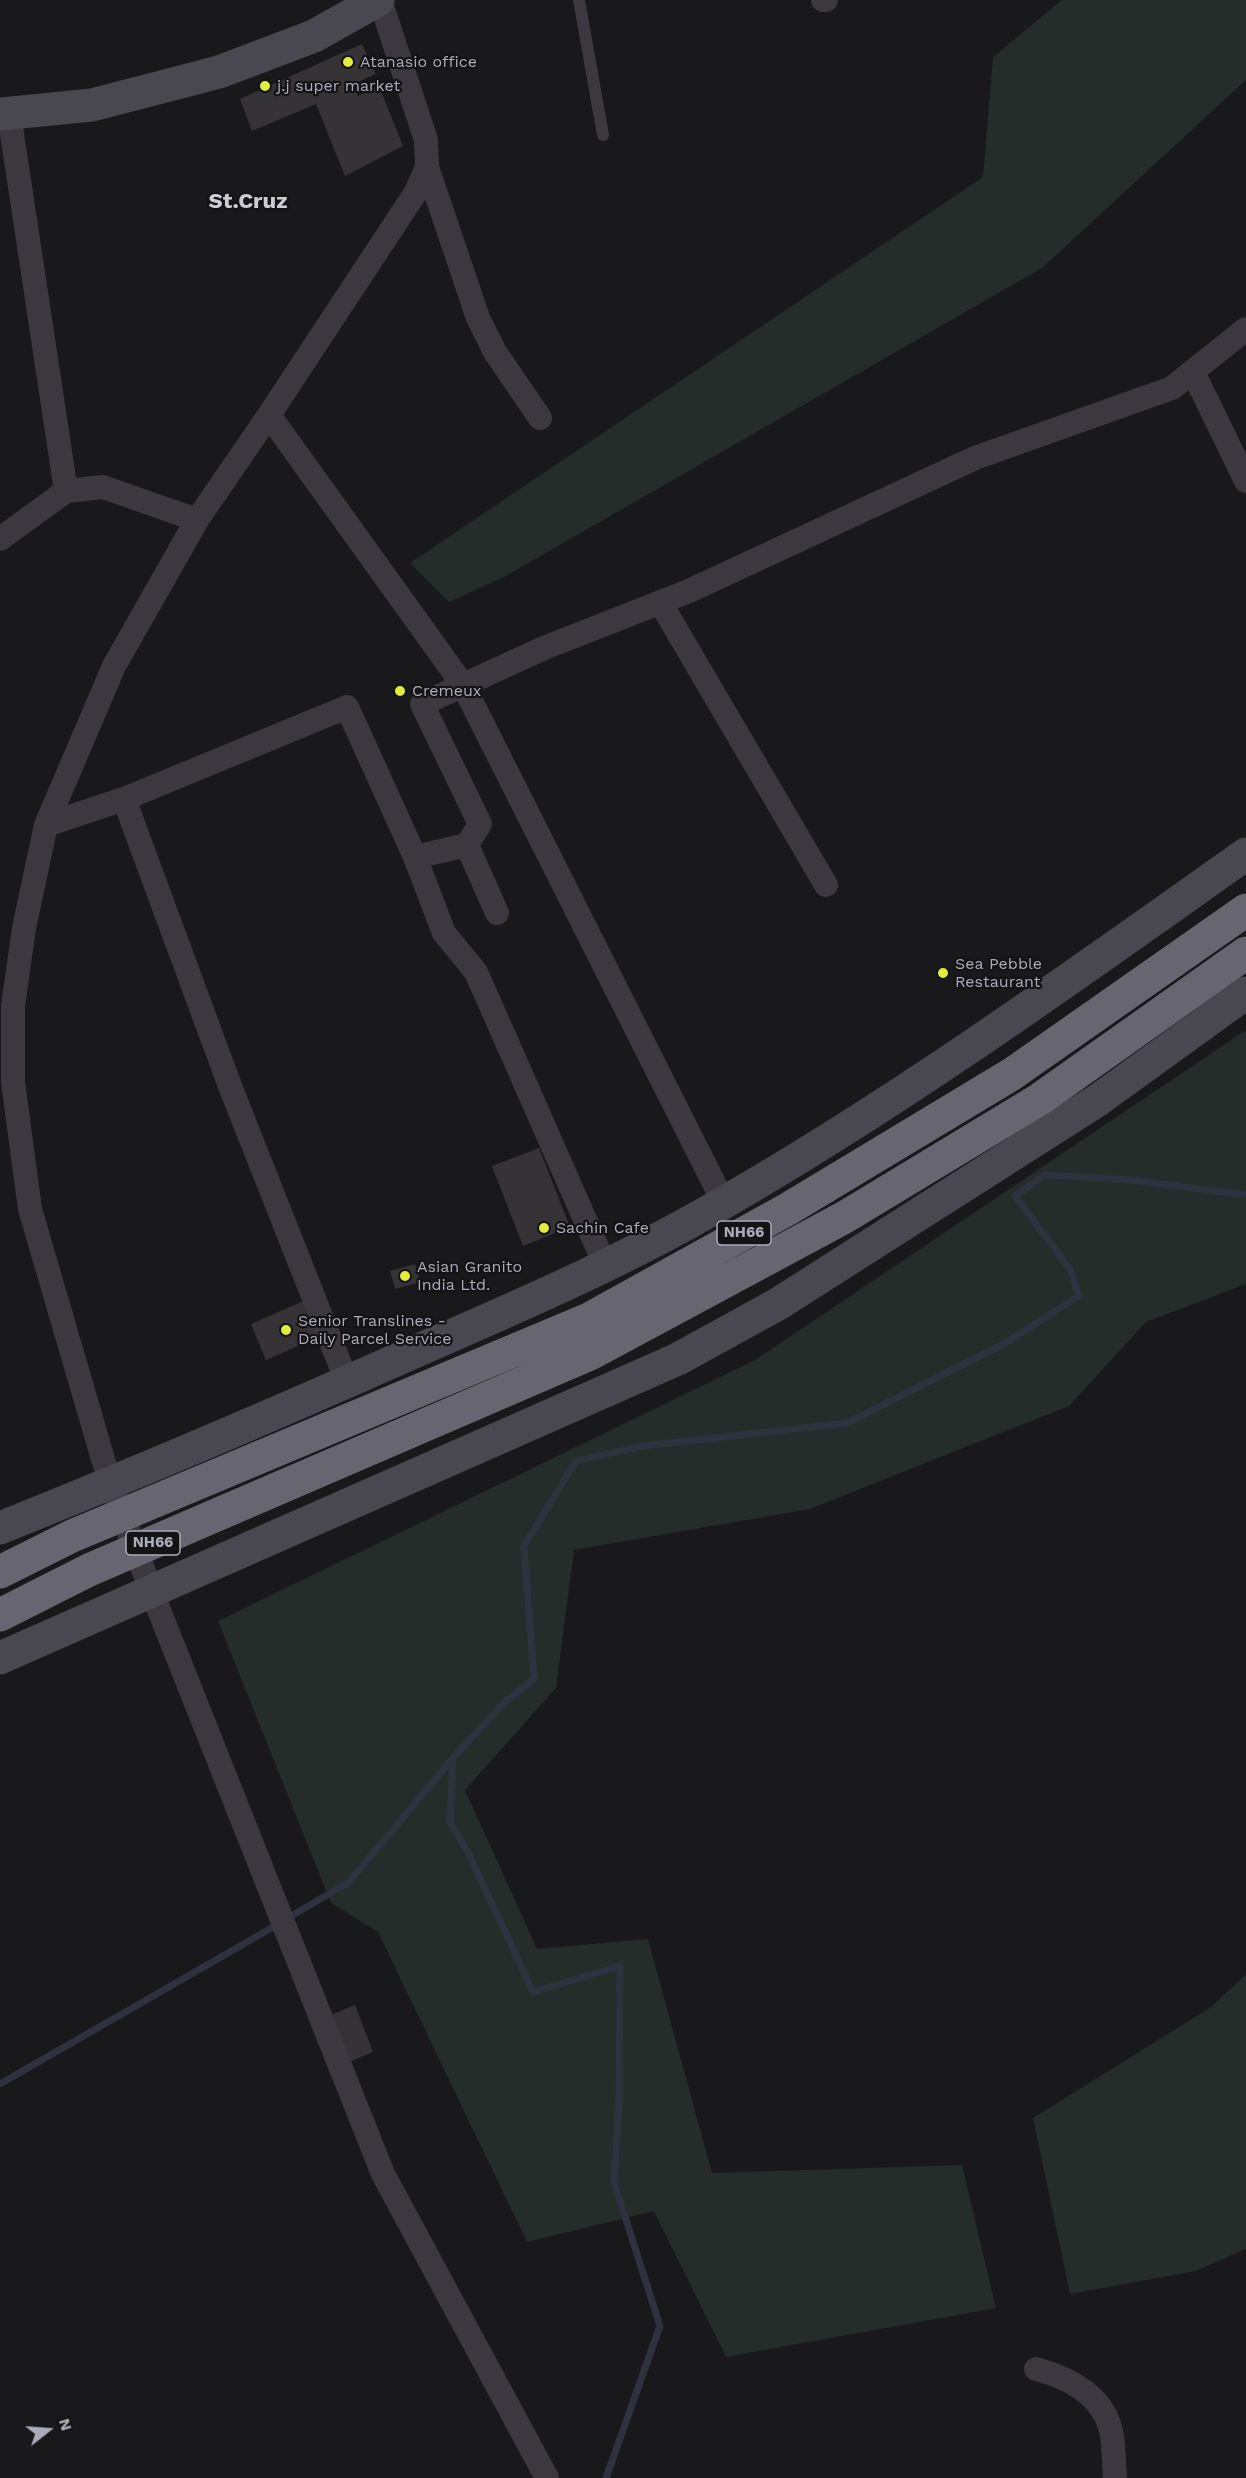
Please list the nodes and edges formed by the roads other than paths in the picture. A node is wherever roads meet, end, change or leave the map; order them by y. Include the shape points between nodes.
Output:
1 (379, 0) edge
2 (579, 0) edge
3 (4, 114) edge
4 (603, 135) dead end
5 (427, 166) junction
6 (1246, 329) edge
7 (1193, 372) junction
8 (269, 415) junction
9 (540, 418) dead end
10 (1246, 481) edge
11 (66, 491) junction
12 (197, 520) junction
13 (0, 539) edge
14 (660, 602) junction
15 (463, 685) junction
16 (124, 799) junction
17 (46, 825) junction
18 (467, 845) junction
19 (1246, 854) edge
20 (415, 857) junction
21 (826, 885) dead end
22 (1246, 910) edge
23 (497, 913) dead end
24 (1246, 953) edge
25 (1246, 993) edge
26 (6, 1008) edge
27 (724, 1203) junction
28 (606, 1267) junction
29 (347, 1382) junction
30 (110, 1484) junction
31 (0, 1528) edge
32 (0, 1572) edge
33 (151, 1590) junction
34 (0, 1615) edge
35 (0, 1658) edge
36 (1036, 2369) dead end
37 (547, 2478) edge
38 (1114, 2478) edge

1 - 3 street via 314,36 219,72 92,105
1 - 5 street via 426,140
2 - 4 lane
3 - 11 street
5 - 8 street via 416,192
5 - 9 street via 478,318 495,352
6 - 7 street
7 - 10 street
7 - 14 street via 1172,388 975,458
8 - 12 street
8 - 15 street
11 - 12 street via 103,487
11 - 13 street
12 - 17 street via 114,666
14 - 15 street
14 - 21 street
15 - 18 street via 422,704 480,824
15 - 27 street
16 - 17 street
16 - 20 street via 347,706
16 - 29 street via 230,1086
17 - 26 street
18 - 20 street
18 - 23 street
19 - 27 street via 942,1067
20 - 28 street via 444,933 476,972
22 - 32 highway, NH66 via 1012,1074 788,1209 599,1313 72,1536
24 - 34 highway, NH66 via 1040,1099 845,1217 592,1353 88,1570
25 - 33 street via 1098,1100 778,1304 678,1359
26 - 30 street via 30,1209
27 - 28 street
28 - 29 street
29 - 30 street
30 - 31 street
30 - 33 street
33 - 35 street
33 - 37 street via 383,2174
36 - 38 street via 1062,2376 1082,2388 1101,2408 1111,2434

